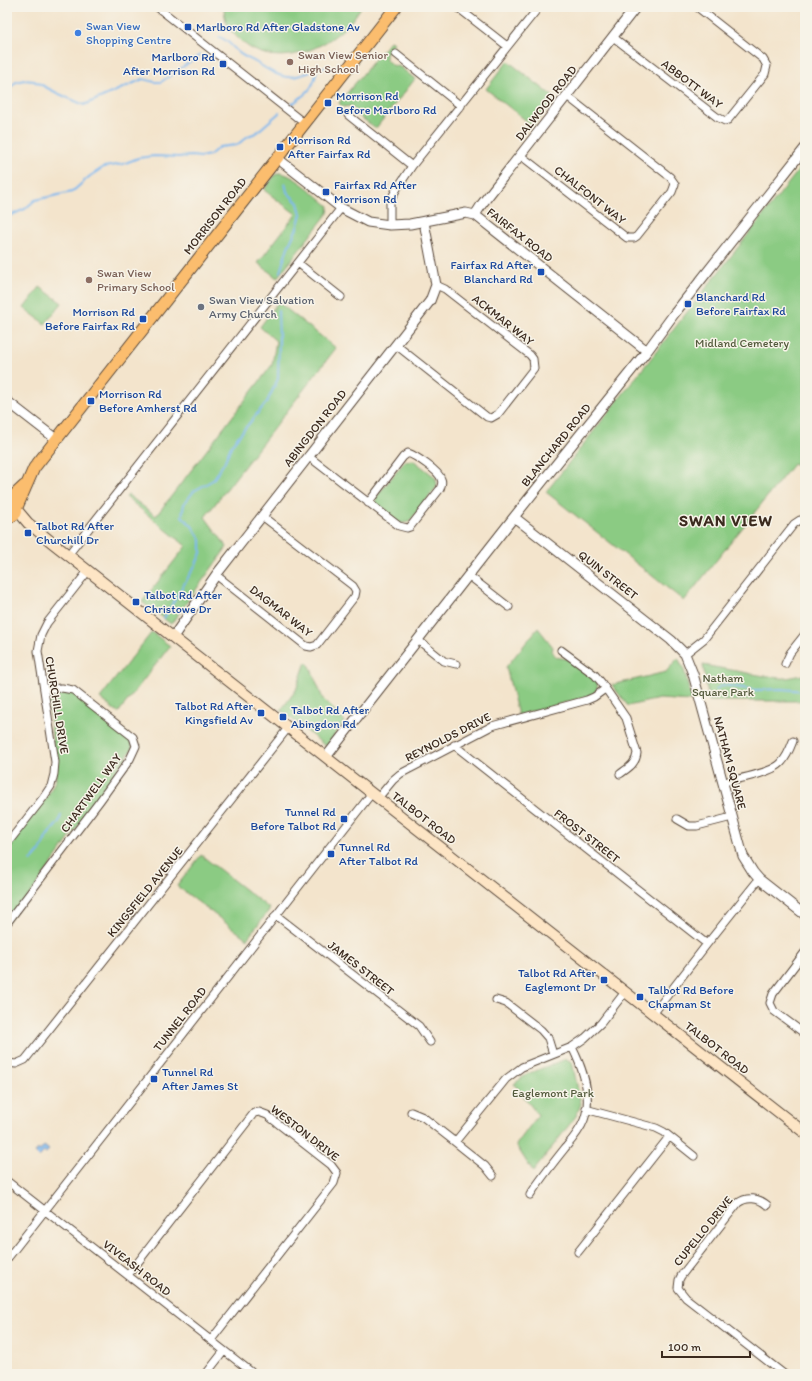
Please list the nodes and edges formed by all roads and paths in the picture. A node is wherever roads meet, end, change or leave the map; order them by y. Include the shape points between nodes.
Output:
1 (157, 7) edge
2 (396, 7) edge
3 (458, 7) edge
4 (539, 7) edge
5 (636, 7) edge
6 (697, 7) edge
7 (612, 37) junction
8 (507, 46) junction
9 (396, 54) dead end
10 (567, 96) junction
11 (461, 106) junction
12 (348, 115) dead end
13 (304, 123) junction
14 (805, 148) edge
15 (520, 155) junction
16 (277, 158) junction
17 (412, 166) junction
18 (341, 208) junction
19 (475, 215) junction
20 (424, 222) junction
21 (390, 225) junction
22 (298, 263) junction
23 (436, 285) junction
24 (341, 297) dead end
25 (396, 345) junction
26 (647, 351) junction
27 (7, 401) edge
28 (56, 439) junction
29 (308, 456) junction
30 (368, 503) junction
31 (10, 511) edge
32 (262, 516) junction
33 (514, 517) junction
34 (805, 521) edge
35 (68, 555) junction
36 (88, 571) junction
37 (216, 575) junction
38 (468, 575) junction
39 (509, 607) dead end
40 (805, 634) edge
41 (172, 637) junction
42 (418, 640) junction
43 (561, 650) dead end
44 (685, 654) junction
45 (456, 664) dead end
46 (785, 664) dead end
47 (45, 689) junction
48 (605, 689) junction
49 (288, 728) junction
50 (793, 741) dead end
51 (454, 745) junction
52 (326, 757) junction
53 (620, 774) dead end
54 (724, 782) junction
55 (375, 796) junction
56 (732, 817) junction
57 (677, 819) dead end
58 (7, 844) edge
59 (759, 878) junction
60 (276, 915) junction
61 (805, 915) edge
62 (7, 923) edge
63 (707, 944) junction
64 (805, 952) edge
65 (625, 992) junction
66 (496, 1000) dead end
67 (653, 1014) junction
68 (805, 1034) edge
69 (430, 1042) dead end
70 (572, 1047) junction
71 (553, 1054) junction
72 (7, 1063) edge
73 (586, 1108) junction
74 (411, 1112) dead end
75 (805, 1133) edge
76 (669, 1137) junction
77 (456, 1142) junction
78 (694, 1156) dead end
79 (493, 1176) dead end
80 (7, 1181) edge
81 (530, 1195) dead end
82 (767, 1205) dead end
83 (45, 1210) junction
84 (578, 1252) dead end
85 (7, 1259) edge
86 (128, 1275) junction
87 (211, 1340) junction
88 (224, 1351) junction
89 (206, 1374) edge
90 (254, 1374) edge
91 (784, 1374) edge

1 - 13 street
2 - 13 main road, MORRISON ROAD
3 - 8 street
4 - 8 street
5 - 7 street, DALWOOD ROAD
6 - 7 street, ABBOTT WAY via 764,59 767,66 765,74 728,120 717,117
7 - 10 street, DALWOOD ROAD
8 - 11 street
9 - 11 street
10 - 15 street, DALWOOD ROAD
10 - 15 street, CHALFONT WAY via 670,177 675,184 672,192 637,236 627,238
11 - 17 street
12 - 17 street
13 - 16 main road, MORRISON ROAD
14 - 26 street, BLANCHARD ROAD
15 - 19 street, DALWOOD ROAD
16 - 18 street, FAIRFAX ROAD
16 - 28 main road, MORRISON ROAD
17 - 21 street via 390,201
18 - 21 street, FAIRFAX ROAD via 368,222
18 - 22 street
19 - 20 street, FAIRFAX ROAD via 466,213
19 - 26 street, FAIRFAX ROAD
20 - 21 street, FAIRFAX ROAD
20 - 23 street
22 - 24 street
22 - 35 street
23 - 25 street, ABINGDON ROAD via 430,301
23 - 25 street, ACKMAR WAY via 445,289 530,355 534,368 498,414 491,418
25 - 29 street, ABINGDON ROAD
26 - 33 street, BLANCHARD ROAD
27 - 28 street
28 - 31 main road, MORRISON ROAD via 34,468
29 - 30 street
29 - 32 street, ABINGDON ROAD
30 - 30 street via 399,526 407,528 440,489 442,480 414,455 408,453
31 - 35 main road, TALBOT ROAD
32 - 37 street, ABINGDON ROAD
32 - 37 street, DAGMAR WAY via 356,591 317,645 306,646
33 - 38 street, BLANCHARD ROAD
33 - 44 street, QUIN STREET via 672,640
34 - 44 street via 800,520 794,524 704,639
35 - 36 main road, TALBOT ROAD
36 - 41 main road, TALBOT ROAD
36 - 47 street, CHURCHILL DRIVE via 47,623 41,635 38,656
37 - 41 street, ABINGDON ROAD
38 - 39 street
38 - 42 street, BLANCHARD ROAD
40 - 46 street
41 - 49 main road, TALBOT ROAD
42 - 45 street via 444,661
42 - 52 street, BLANCHARD ROAD
43 - 48 street via 595,675
44 - 54 street, NATHAM SQUARE
47 - 58 street, CHURCHILL DRIVE via 55,762 53,779 43,798
47 - 62 street, CHARTWELL WAY via 73,690 133,737 136,746 99,802
48 - 51 street, REYNOLDS DRIVE via 587,700 492,726
48 - 53 street via 626,718 637,753 634,763
49 - 52 main road, TALBOT ROAD
49 - 72 street, KINGSFIELD AVENUE via 24,1061 16,1064
50 - 54 street via 787,756 777,767
51 - 55 street, REYNOLDS DRIVE via 400,774
51 - 63 street, FROST STREET
52 - 55 main road, TALBOT ROAD
54 - 56 street, NATHAM SQUARE
55 - 60 street, TUNNEL ROAD
55 - 65 main road, TALBOT ROAD
56 - 57 street via 697,826 689,826
56 - 59 street, NATHAM SQUARE via 743,856
59 - 61 street, NATHAM SQUARE
59 - 63 street
60 - 69 street, JAMES STREET via 418,1026
60 - 83 street, TUNNEL ROAD
63 - 67 street
64 - 68 street via 772,994 770,1003 774,1011
65 - 67 main road, TALBOT ROAD
65 - 70 street via 597,1027
66 - 71 street via 506,1003 541,1030 548,1038
67 - 75 main road, TALBOT ROAD
70 - 71 street
70 - 73 street via 586,1082
71 - 77 street via 522,1067 506,1079
73 - 76 street via 656,1128
73 - 81 street via 584,1120 576,1134
74 - 77 street via 423,1117
76 - 78 street
76 - 84 street
77 - 79 street
80 - 83 street, VIVEASH ROAD
82 - 91 street, CUPELLO DRIVE via 760,1200 746,1198 738,1203 681,1276 678,1288 686,1298
83 - 85 street, TUNNEL ROAD
83 - 86 street, VIVEASH ROAD
86 - 87 street, VIVEASH ROAD
86 - 87 street, WESTON DRIVE via 254,1114 258,1112 267,1115 337,1173 334,1183
87 - 88 street, VIVEASH ROAD
88 - 89 street
88 - 90 street, VIVEASH ROAD

